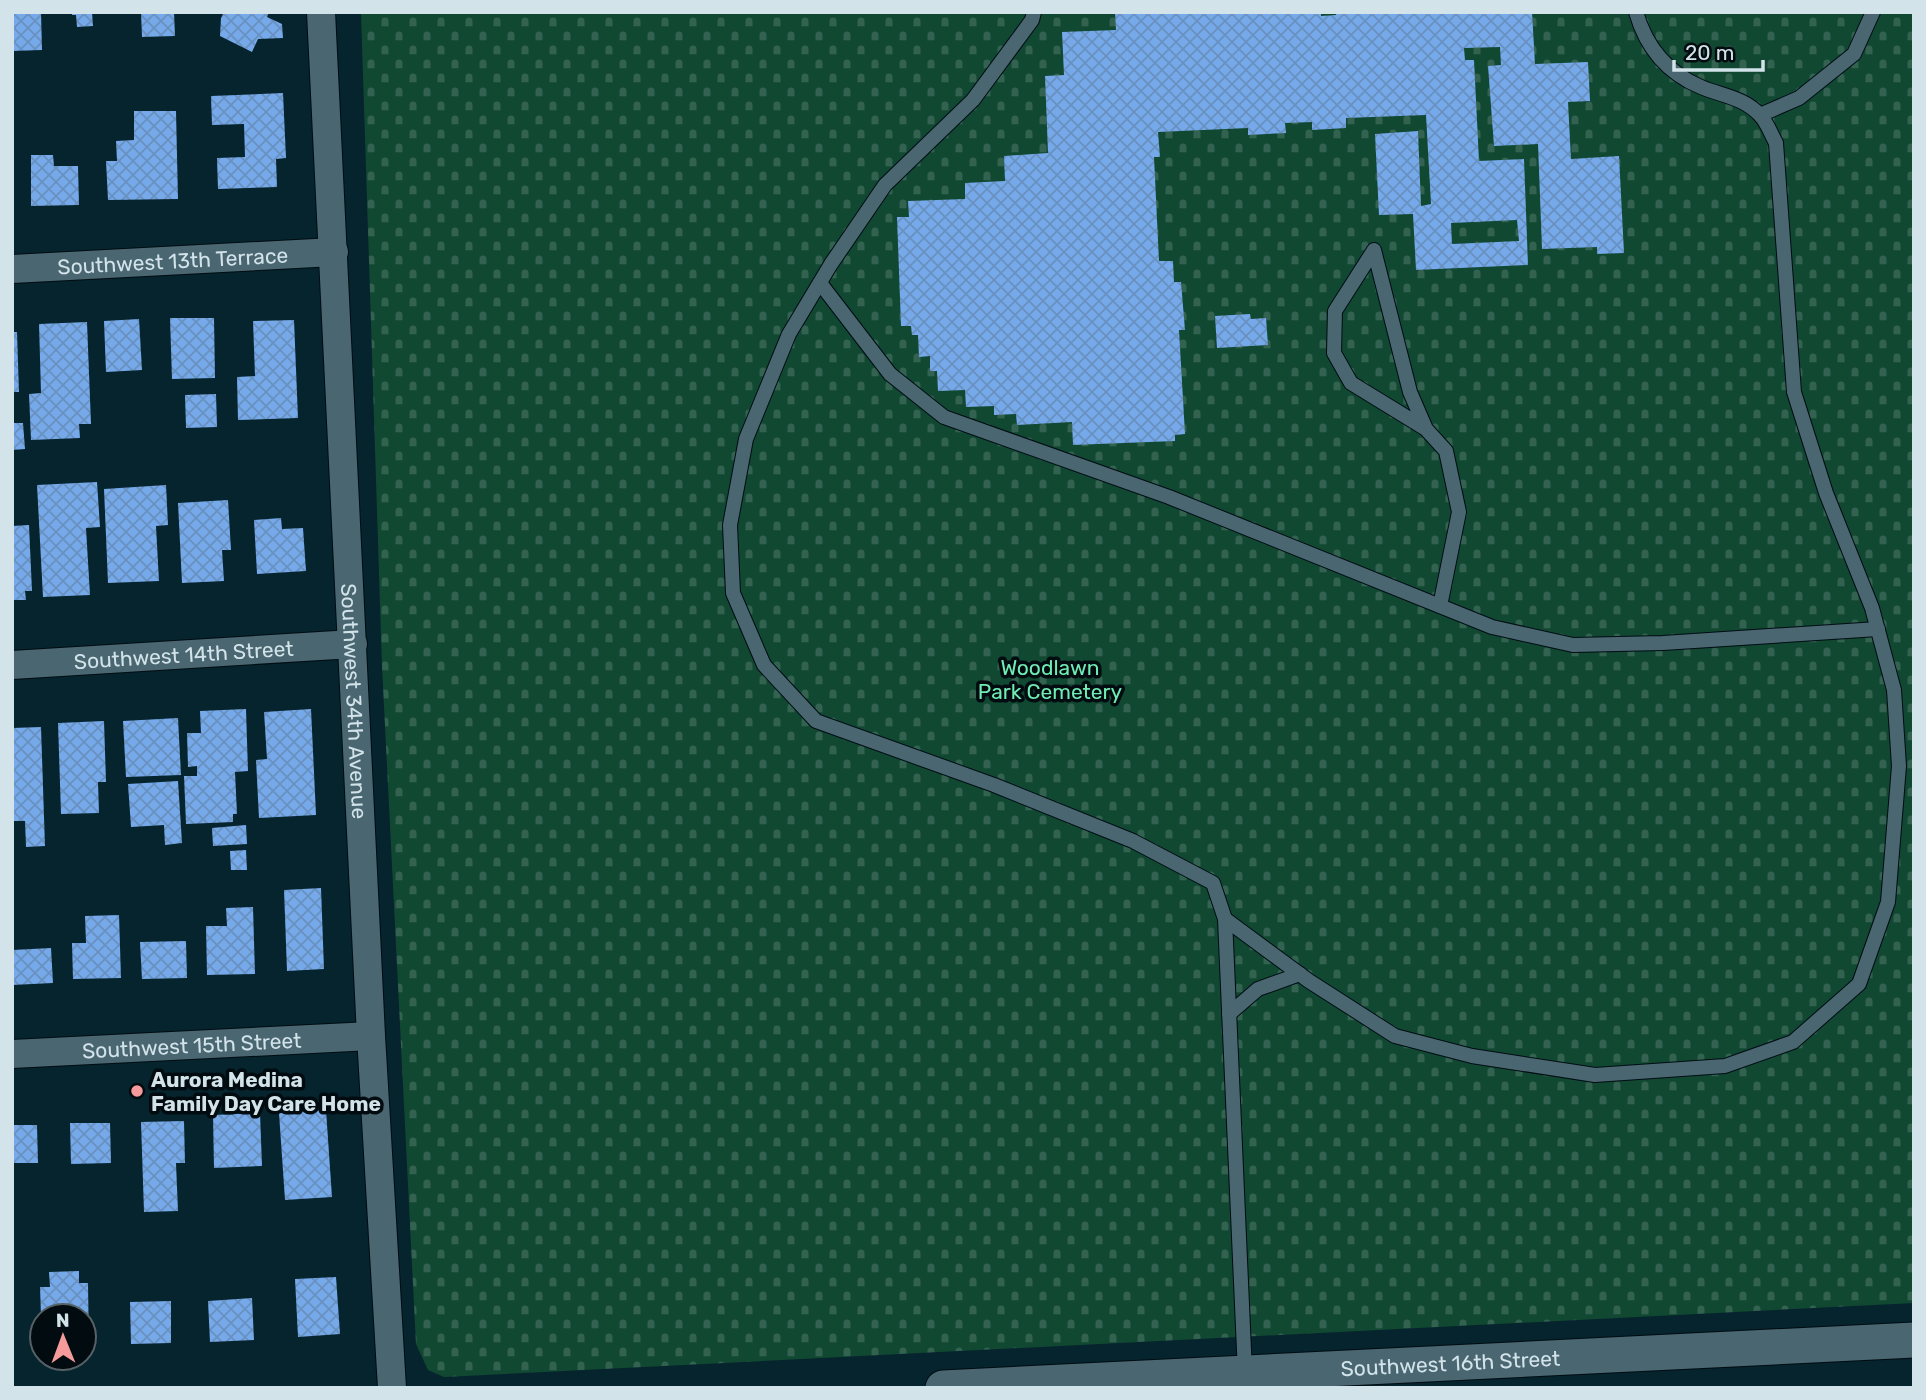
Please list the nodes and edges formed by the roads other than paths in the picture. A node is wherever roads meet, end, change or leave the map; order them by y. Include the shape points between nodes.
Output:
1 (321, 12) edge
2 (1034, 12) edge
3 (1636, 12) edge
4 (1873, 12) edge
5 (1760, 116) junction
6 (334, 252) junction
7 (12, 269) edge
8 (820, 283) junction
9 (1426, 429) junction
10 (1440, 606) junction
11 (1878, 629) junction
12 (353, 645) junction
13 (12, 665) edge
14 (1225, 919) junction
15 (1300, 974) junction
16 (1229, 1014) junction
17 (371, 1036) junction
18 (12, 1054) edge
19 (1914, 1340) edge
20 (1245, 1373) junction
21 (392, 1388) edge
22 (943, 1388) edge

1 - 6 street, Southwest 34th Avenue
2 - 8 lane via 973,100 885,185
3 - 5 lane via 1642,33 1664,65 1700,87 1740,99
4 - 5 lane via 1854,54 1799,98
5 - 11 lane via 1776,143 1794,392 1826,493
6 - 7 street, Southwest 13th Terrace
6 - 12 street, Southwest 34th Avenue
8 - 10 lane via 890,374 944,417 1168,497
8 - 14 lane via 789,334 746,439 730,525 733,593 764,665 816,721 1133,841 1213,883
9 - 9 lane via 1350,383 1334,353 1335,311 1374,250 1410,392
9 - 10 lane via 1446,451 1460,512
10 - 11 lane via 1492,626 1573,645
11 - 15 lane via 1894,690 1899,766 1888,902 1859,984 1793,1042 1725,1066 1595,1075 1472,1056 1395,1035
12 - 13 street, Southwest 14th Street
12 - 17 street, Southwest 34th Avenue
14 - 15 lane
14 - 16 lane
15 - 16 lane via 1258,989
16 - 20 lane
17 - 18 street, Southwest 15th Street
17 - 21 street, Southwest 34th Avenue
19 - 20 street, Southwest 16th Street
20 - 22 street, Southwest 16th Street

